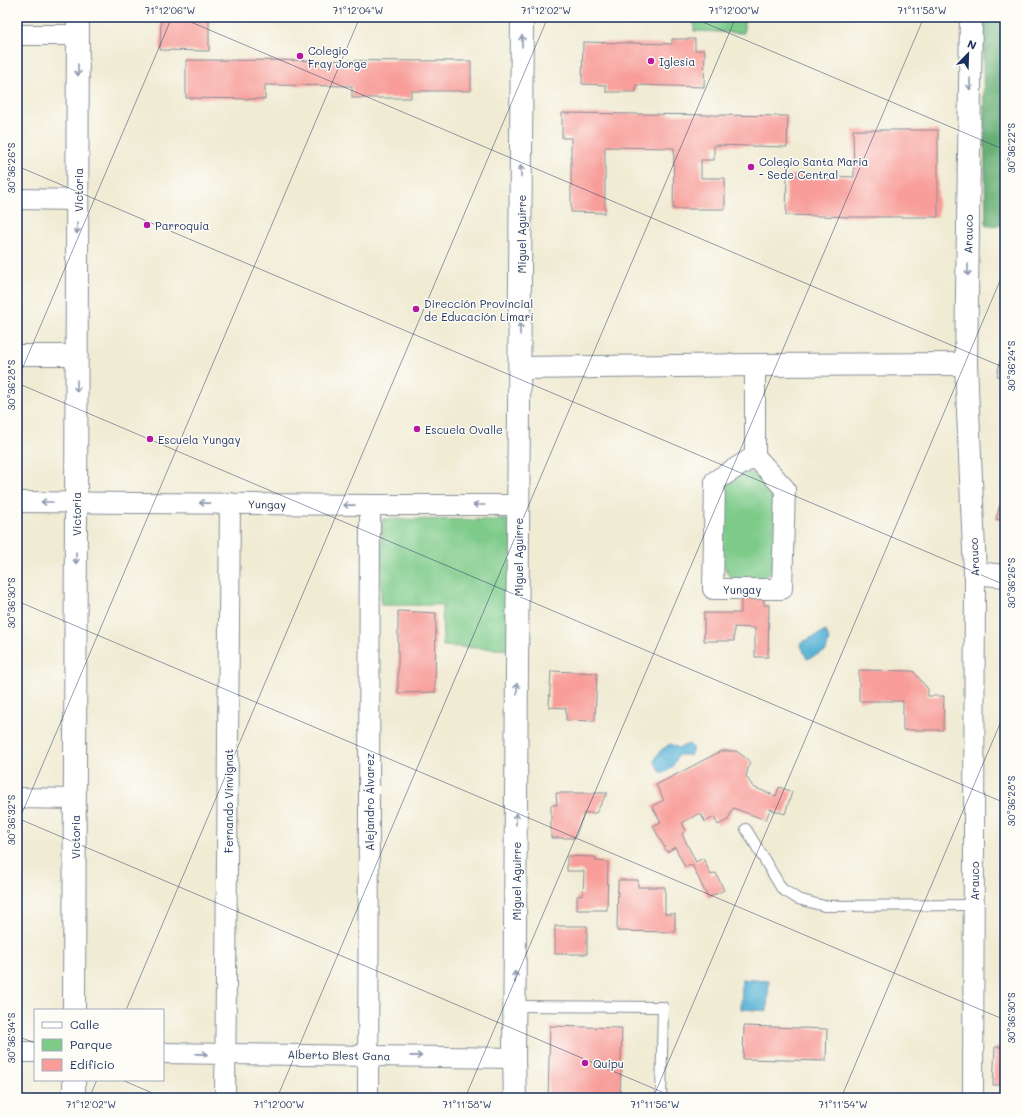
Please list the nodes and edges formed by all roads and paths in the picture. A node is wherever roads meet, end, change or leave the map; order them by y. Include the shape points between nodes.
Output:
1 (522, 17) edge
2 (971, 17) edge
3 (78, 26) edge
4 (17, 35) edge
5 (17, 199) edge
6 (78, 200) junction
7 (17, 355) edge
8 (77, 355) junction
9 (966, 364) junction
10 (755, 365) junction
11 (520, 368) junction
12 (755, 456) junction
13 (17, 502) edge
14 (76, 502) junction
15 (230, 503) junction
16 (370, 505) junction
17 (518, 505) junction
18 (975, 573) junction
19 (1005, 576) edge
20 (17, 798) edge
21 (75, 799) junction
22 (746, 829) dead end
23 (974, 905) junction
24 (515, 1006) junction
25 (74, 1009) edge
26 (17, 1052) edge
27 (34, 1052) edge
28 (164, 1053) edge
29 (226, 1054) junction
30 (368, 1056) junction
31 (514, 1058) junction
32 (74, 1081) edge
33 (74, 1098) edge
34 (225, 1098) edge
35 (368, 1098) edge
36 (515, 1098) edge
37 (661, 1098) edge
38 (973, 1098) edge

11 -> 1 street, Miguel Aguirre
2 -> 9 street, Arauco
3 - 4 street
3 -> 6 street, Victoria
5 - 6 street
6 -> 8 street, Victoria
7 - 8 street
8 -> 14 street, Victoria
9 - 10 street
9 - 18 street, Arauco
10 - 11 street
10 - 12 street
11 - 17 street, Miguel Aguirre
12 - 12 street, Yungay via 785,489 782,588 713,589 715,481
14 -> 13 street, Yungay
15 -> 14 street, Yungay
14 -> 21 street, Victoria
16 -> 15 street, Yungay
15 - 29 street, Fernando Vinvignat
17 -> 16 street, Yungay
16 - 30 street, Alejandro Álvarez
24 -> 17 street, Miguel Aguirre
18 - 19 street
18 - 23 street, Arauco
20 - 21 street
21 - 25 street, Victoria
22 - 23 lane via 782,890 798,899 824,906
23 - 38 street, Arauco
24 - 31 street, Miguel Aguirre
24 - 37 lane via 663,1007
26 - 27 street
28 -> 29 street, Alberto Blest Gana
29 - 30 street, Alberto Blest Gana
29 - 34 street, Fernando Vinvignat
30 -> 31 street, Alberto Blest Gana
30 - 35 street, Alejandro Álvarez
31 - 36 street, Miguel Aguirre
32 - 33 street

